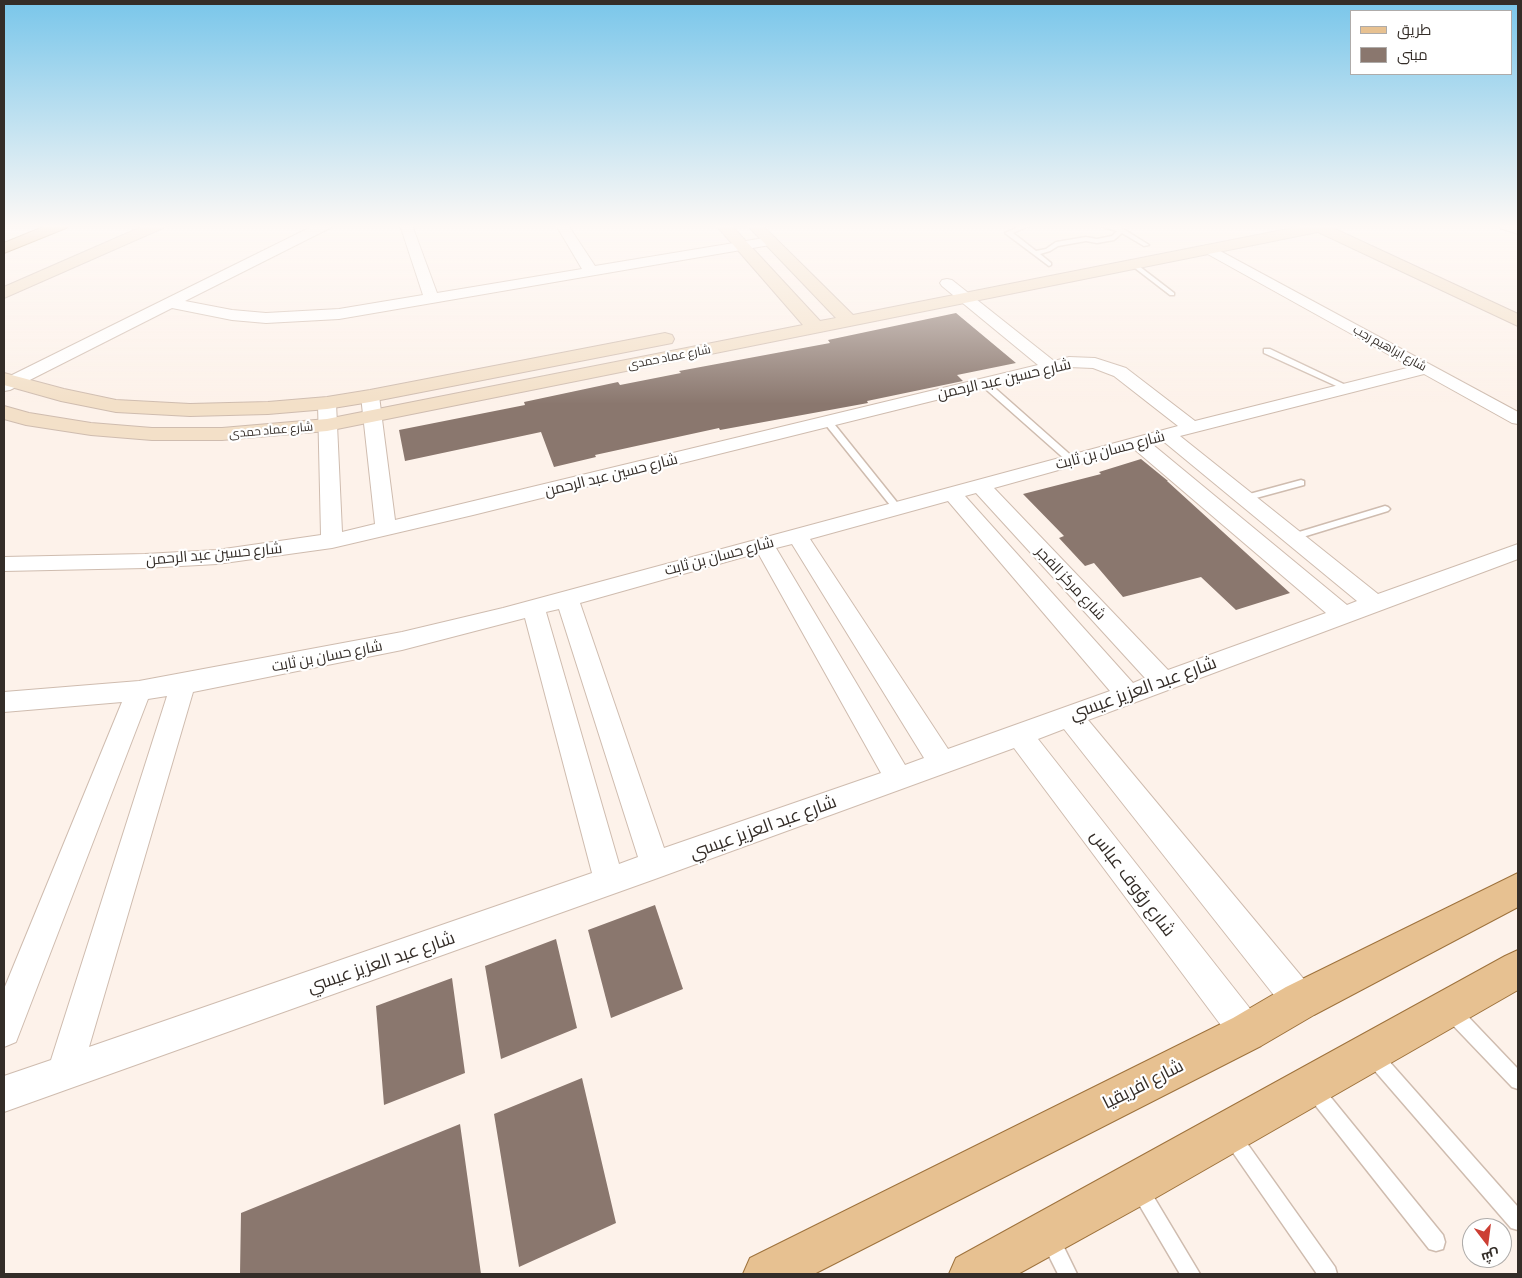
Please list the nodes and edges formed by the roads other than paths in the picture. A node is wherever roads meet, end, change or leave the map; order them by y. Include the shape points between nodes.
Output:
1 (23, 285) edge
2 (208, 285) edge
3 (427, 285) edge
4 (516, 285) edge
5 (777, 285) edge
6 (813, 285) edge
7 (939, 285) edge
8 (952, 285) edge
9 (977, 285) edge
10 (1049, 285) edge
11 (1160, 285) edge
12 (1274, 285) edge
13 (1443, 285) edge
14 (928, 287) dead end
15 (966, 289) junction
16 (4, 293) edge
17 (1172, 294) dead end
18 (432, 299) junction
19 (853, 302) dead end
20 (172, 303) junction
21 (834, 306) junction
22 (802, 312) junction
23 (782, 316) dead end
24 (849, 321) junction
25 (1518, 321) edge
26 (816, 328) junction
27 (684, 335) dead end
28 (1267, 351) dead end
29 (1058, 359) junction
30 (1427, 368) junction
31 (7, 382) edge
32 (984, 383) junction
33 (1348, 388) junction
34 (370, 396) junction
35 (326, 403) junction
36 (4, 412) edge
37 (373, 417) junction
38 (1518, 419) edge
39 (828, 422) junction
40 (327, 424) junction
41 (1192, 428) junction
42 (1166, 434) junction
43 (1138, 442) junction
44 (1071, 460) junction
45 (1300, 483) dead end
46 (980, 485) junction
47 (952, 492) junction
48 (1245, 498) junction
49 (897, 508) junction
50 (1384, 508) dead end
51 (386, 530) junction
52 (797, 535) junction
53 (1293, 537) junction
54 (332, 541) junction
55 (763, 544) junction
56 (1518, 551) edge
57 (4, 564) edge
58 (567, 598) junction
59 (1375, 604) junction
60 (533, 607) junction
61 (1344, 615) junction
62 (1163, 681) junction
63 (183, 684) junction
64 (139, 691) junction
65 (1128, 694) junction
66 (4, 702) edge
67 (1069, 716) junction
68 (1019, 734) junction
69 (942, 763) junction
70 (899, 779) junction
71 (655, 865) junction
72 (609, 881) junction
73 (1518, 889) edge
74 (1518, 969) edge
75 (1300, 1001) junction
76 (1449, 1008) junction
77 (4, 1030) edge
78 (1247, 1032) junction
79 (1371, 1053) junction
80 (64, 1073) junction
81 (1518, 1080) edge
82 (1310, 1086) junction
83 (4, 1094) edge
84 (1228, 1131) junction
85 (1136, 1184) junction
86 (1518, 1221) edge
87 (1046, 1233) junction
88 (1436, 1242) dead end
89 (766, 1274) edge
90 (972, 1274) edge
91 (1068, 1274) edge
92 (1191, 1274) edge
93 (1328, 1274) edge

1 - 16 street
2 - 20 street
3 - 18 street
4 - 18 street
5 - 22 street
6 - 21 street
7 - 14 street, شارع عماد حمدى
8 - 15 street, شارع عماد حمدى
9 - 15 street, شارع عماد حمدى
10 - 15 street, شارع عماد حمدى via 991,299
11 - 17 lane
12 - 30 street, شارع ابراهيم رجب
13 - 25 street
15 - 24 street, شارع عماد حمدى
15 - 29 street
18 - 20 street via 339,314 266,318
19 - 21 street
20 - 31 street
21 - 22 street
21 - 24 street
22 - 23 street
22 - 26 street
24 - 26 street, شارع عماد حمدى
26 - 37 street, شارع عماد حمدى
27 - 34 street, شارع عماد حمدى
28 - 33 lane
29 - 32 street, شارع حسين عبد الرحمن
29 - 41 street, شارع حسين عبد الرحمن via 1095,363 1120,372
30 - 33 street, شارع حسان بن ثابت
30 - 38 street, شارع ابراهيم رجب
31 - 35 street, شارع عماد حمدى via 98,402 160,409 225,410
32 - 39 street, شارع حسين عبد الرحمن
32 - 44 lane
33 - 41 street, شارع حسان بن ثابت
34 - 35 street, شارع عماد حمدى
34 - 37 street
35 - 40 street
36 - 40 street, شارع عماد حمدى via 26,419 91,429 152,434 222,434
37 - 40 street, شارع عماد حمدى
37 - 51 street
39 - 49 lane
39 - 51 street, شارع حسين عبد الرحمن
40 - 54 street
41 - 42 street, شارع حسان بن ثابت
42 - 43 street, شارع حسان بن ثابت
42 - 48 street
43 - 44 street, شارع حسان بن ثابت
43 - 61 street
44 - 46 street, شارع حسان بن ثابت
45 - 48 lane
46 - 47 street, شارع حسان بن ثابت
46 - 62 street, شارع مركز الفجر
47 - 49 street, شارع حسان بن ثابت
47 - 65 street, شارع مركز الفجر
48 - 53 street
49 - 52 street, شارع حسان بن ثابت
50 - 53 lane
51 - 54 street, شارع حسين عبد الرحمن
52 - 55 street, شارع حسان بن ثابت
52 - 69 street
53 - 59 street
54 - 57 street, شارع حسين عبد الرحمن via 208,557
55 - 58 street, شارع حسان بن ثابت
55 - 70 street
56 - 59 street, شارع عبد العزيز عيسي
58 - 60 street, شارع حسان بن ثابت
58 - 71 street
59 - 61 street, شارع عبد العزيز عيسي
60 - 63 street, شارع حسان بن ثابت via 402,641
60 - 72 street
61 - 62 street, شارع عبد العزيز عيسي
62 - 65 street, شارع عبد العزيز عيسي
63 - 64 street, شارع حسان بن ثابت
63 - 80 street
64 - 66 street, شارع حسان بن ثابت
64 - 77 street
65 - 67 street, شارع عبد العزيز عيسي
67 - 68 street, شارع عبد العزيز عيسي
67 - 75 street
68 - 69 street, شارع عبد العزيز عيسي
68 - 78 street, شارع رؤوف عباس
69 - 70 street, شارع عبد العزيز عيسي
70 - 71 street, شارع عبد العزيز عيسي
71 - 72 street, شارع عبد العزيز عيسي
72 - 80 street, شارع عبد العزيز عيسي
73 - 75 main road, شارع افريقيا
74 - 76 main road
75 - 78 main road, شارع افريقيا
76 - 79 main road
76 - 81 lane
78 - 89 main road, شارع افريقيا
79 - 82 main road
79 - 86 lane
80 - 83 street, شارع عبد العزيز عيسي
82 - 84 main road
82 - 88 lane
84 - 85 main road
84 - 93 lane
85 - 87 main road
85 - 92 lane
87 - 90 main road
87 - 91 lane

